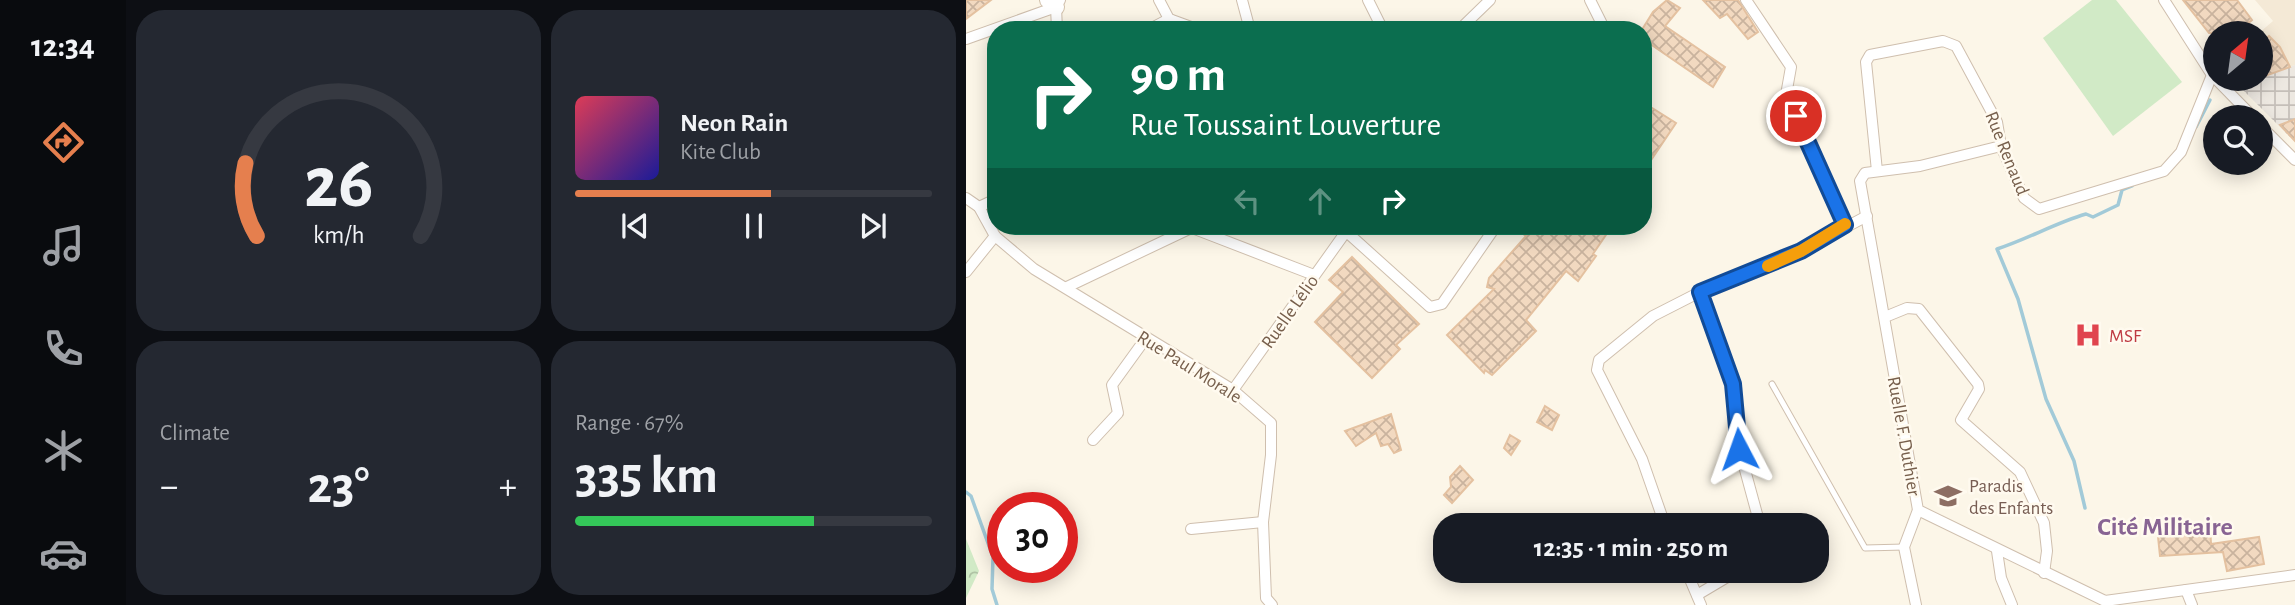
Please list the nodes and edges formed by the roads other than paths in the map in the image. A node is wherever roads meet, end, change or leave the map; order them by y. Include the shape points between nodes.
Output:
1 (1158, 0) edge
2 (1242, 0) edge
3 (1368, 0) edge
4 (1489, 0) edge
5 (1590, 0) edge
6 (1746, 0) edge
7 (2164, 0) edge
8 (1055, 2) edge
9 (1169, 19) junction
10 (1009, 21) edge
11 (1056, 21) edge
12 (1165, 21) edge
13 (1172, 21) edge
14 (1174, 21) edge
15 (1248, 21) edge
16 (1378, 21) edge
17 (1468, 21) edge
18 (1600, 21) edge
19 (987, 30) edge
20 (966, 39) edge
21 (2203, 61) edge
22 (2206, 91) edge
23 (2228, 91) edge
24 (2241, 105) edge
25 (2273, 138) edge
26 (2001, 146) junction
27 (2295, 160) edge
28 (1877, 171) junction
29 (966, 198) edge
30 (987, 203) edge
31 (979, 207) junction
32 (1867, 216) junction
33 (987, 222) edge
34 (1845, 225) junction
35 (1172, 235) edge
36 (1209, 235) edge
37 (1339, 235) edge
38 (1350, 235) edge
39 (1490, 235) edge
40 (995, 236) joint
41 (966, 272) edge
42 (1314, 275) junction
43 (1067, 287) junction
44 (1700, 292) junction
45 (1885, 317) junction
46 (1146, 338) junction
47 (1772, 384) dead end
48 (1233, 390) junction
49 (1093, 440) dead end
50 (1918, 510) junction
51 (1660, 513) edge
52 (1757, 513) edge
53 (1263, 522) junction
54 (1191, 529) dead end
55 (1904, 547) junction
56 (1997, 551) junction
57 (2044, 573) junction
58 (2295, 575) edge
59 (1692, 583) edge
60 (1722, 583) edge
61 (2186, 590) junction
62 (1699, 600) edge
63 (1272, 605) edge
64 (1916, 605) edge
65 (2012, 605) edge
66 (2192, 605) edge

1 - 9 street
2 - 15 street
3 - 16 street
4 - 17 street
5 - 18 street
6 - 34 street via 1791,67 1786,95
7 - 21 street
8 - 10 street
8 - 11 street
9 - 12 street
9 - 13 street
9 - 14 street
19 - 20 street
22 - 26 street, Rue Renaud via 2181,152 2164,171 2047,209 2030,205 2024,198
23 - 24 street
25 - 27 street
26 - 28 street via 1920,166
26 - 28 street, Rue Renaud via 1997,121 1956,46 1943,41 1882,52 1870,55 1866,62
28 - 32 street, Ruelle F. Duthier via 1865,173 1860,181
29 - 31 street, Rue Paul Morale
30 - 31 street
31 - 33 street, Rue Paul Morale
32 - 34 street
32 - 45 street, Ruelle F. Duthier
34 - 44 street via 1790,256
35 - 43 street
36 - 42 street
37 - 42 street, Ruelle Lélio
38 - 39 street via 1430,307 1436,307
40 - 41 street
40 - 43 street, Rue Paul Morale via 1034,269
42 - 48 street, Ruelle Lélio
43 - 46 street, Rue Paul Morale
44 - 51 street via 1653,316 1596,365 1642,460
44 - 52 street via 1733,384 1738,444
45 - 50 street, Ruelle F. Duthier
45 - 57 street via 1907,307 1919,309 1978,384 1961,420 2020,472 2044,523
46 - 48 street, Rue Paul Morale
46 - 49 street via 1112,385 1118,413
47 - 55 lane via 1865,548
48 - 53 street, Rue Paul Morale via 1271,423
50 - 55 street
50 - 56 street, Ruelle F. Duthier
53 - 54 street
53 - 63 street, Rue Paul Morale via 1266,598
55 - 64 street
56 - 57 street, Ruelle F. Duthier
56 - 65 street
57 - 61 street, Ruelle F. Duthier via 2105,601
58 - 61 street, Ruelle F. Duthier
59 - 62 street
60 - 62 street
61 - 66 street

